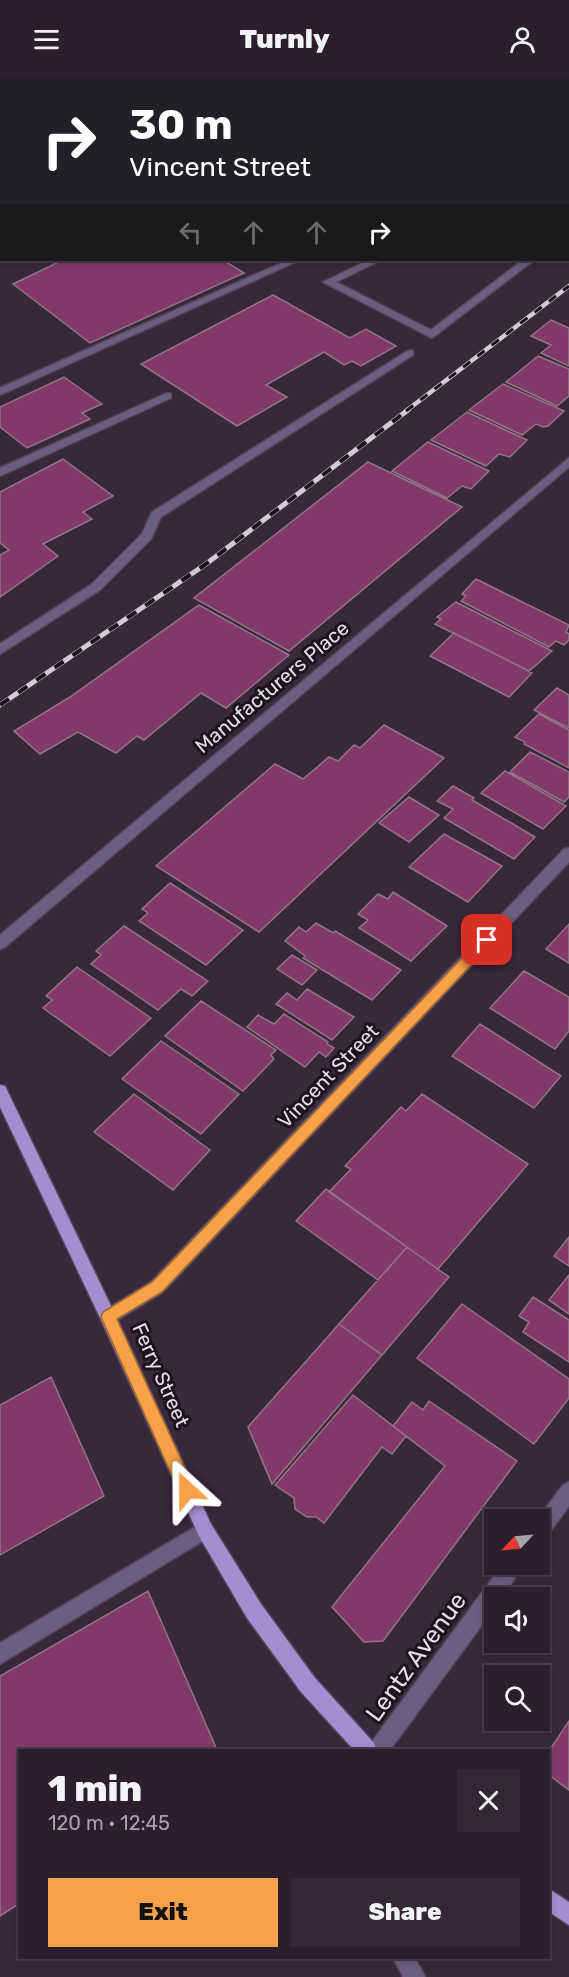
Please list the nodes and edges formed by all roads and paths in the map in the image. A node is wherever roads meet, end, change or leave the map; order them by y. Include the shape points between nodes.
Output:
1 (293, 261) edge
2 (350, 261) edge
3 (374, 261) edge
4 (528, 261) edge
5 (361, 266) junction
6 (409, 353) dead end
7 (0, 392) edge
8 (167, 396) dead end
9 (569, 461) edge
10 (0, 472) edge
11 (0, 650) edge
12 (569, 854) edge
13 (0, 943) edge
14 (0, 1091) edge
15 (108, 1317) junction
16 (569, 1491) edge
17 (550, 1517) edge
18 (205, 1530) junction
19 (507, 1575) edge
20 (0, 1654) edge
21 (366, 1749) edge
22 (379, 1749) edge
23 (550, 1900) edge
24 (569, 1915) edge
25 (405, 1959) edge
26 (414, 1977) edge

1 - 7 street
2 - 5 street
3 - 5 street
4 - 5 street via 432,335 328,282
6 - 11 street via 156,515 147,536 96,587
8 - 10 street
9 - 13 street, Manufacturers Place
12 - 15 street, Vincent Street via 157,1287
14 - 15 main road, Ferry Street
15 - 18 main road, Ferry Street
16 - 17 street
18 - 20 street
18 - 21 main road, Ferry Street via 255,1611 308,1685
19 - 22 street, Lentz Avenue
23 - 24 main road
25 - 26 street

